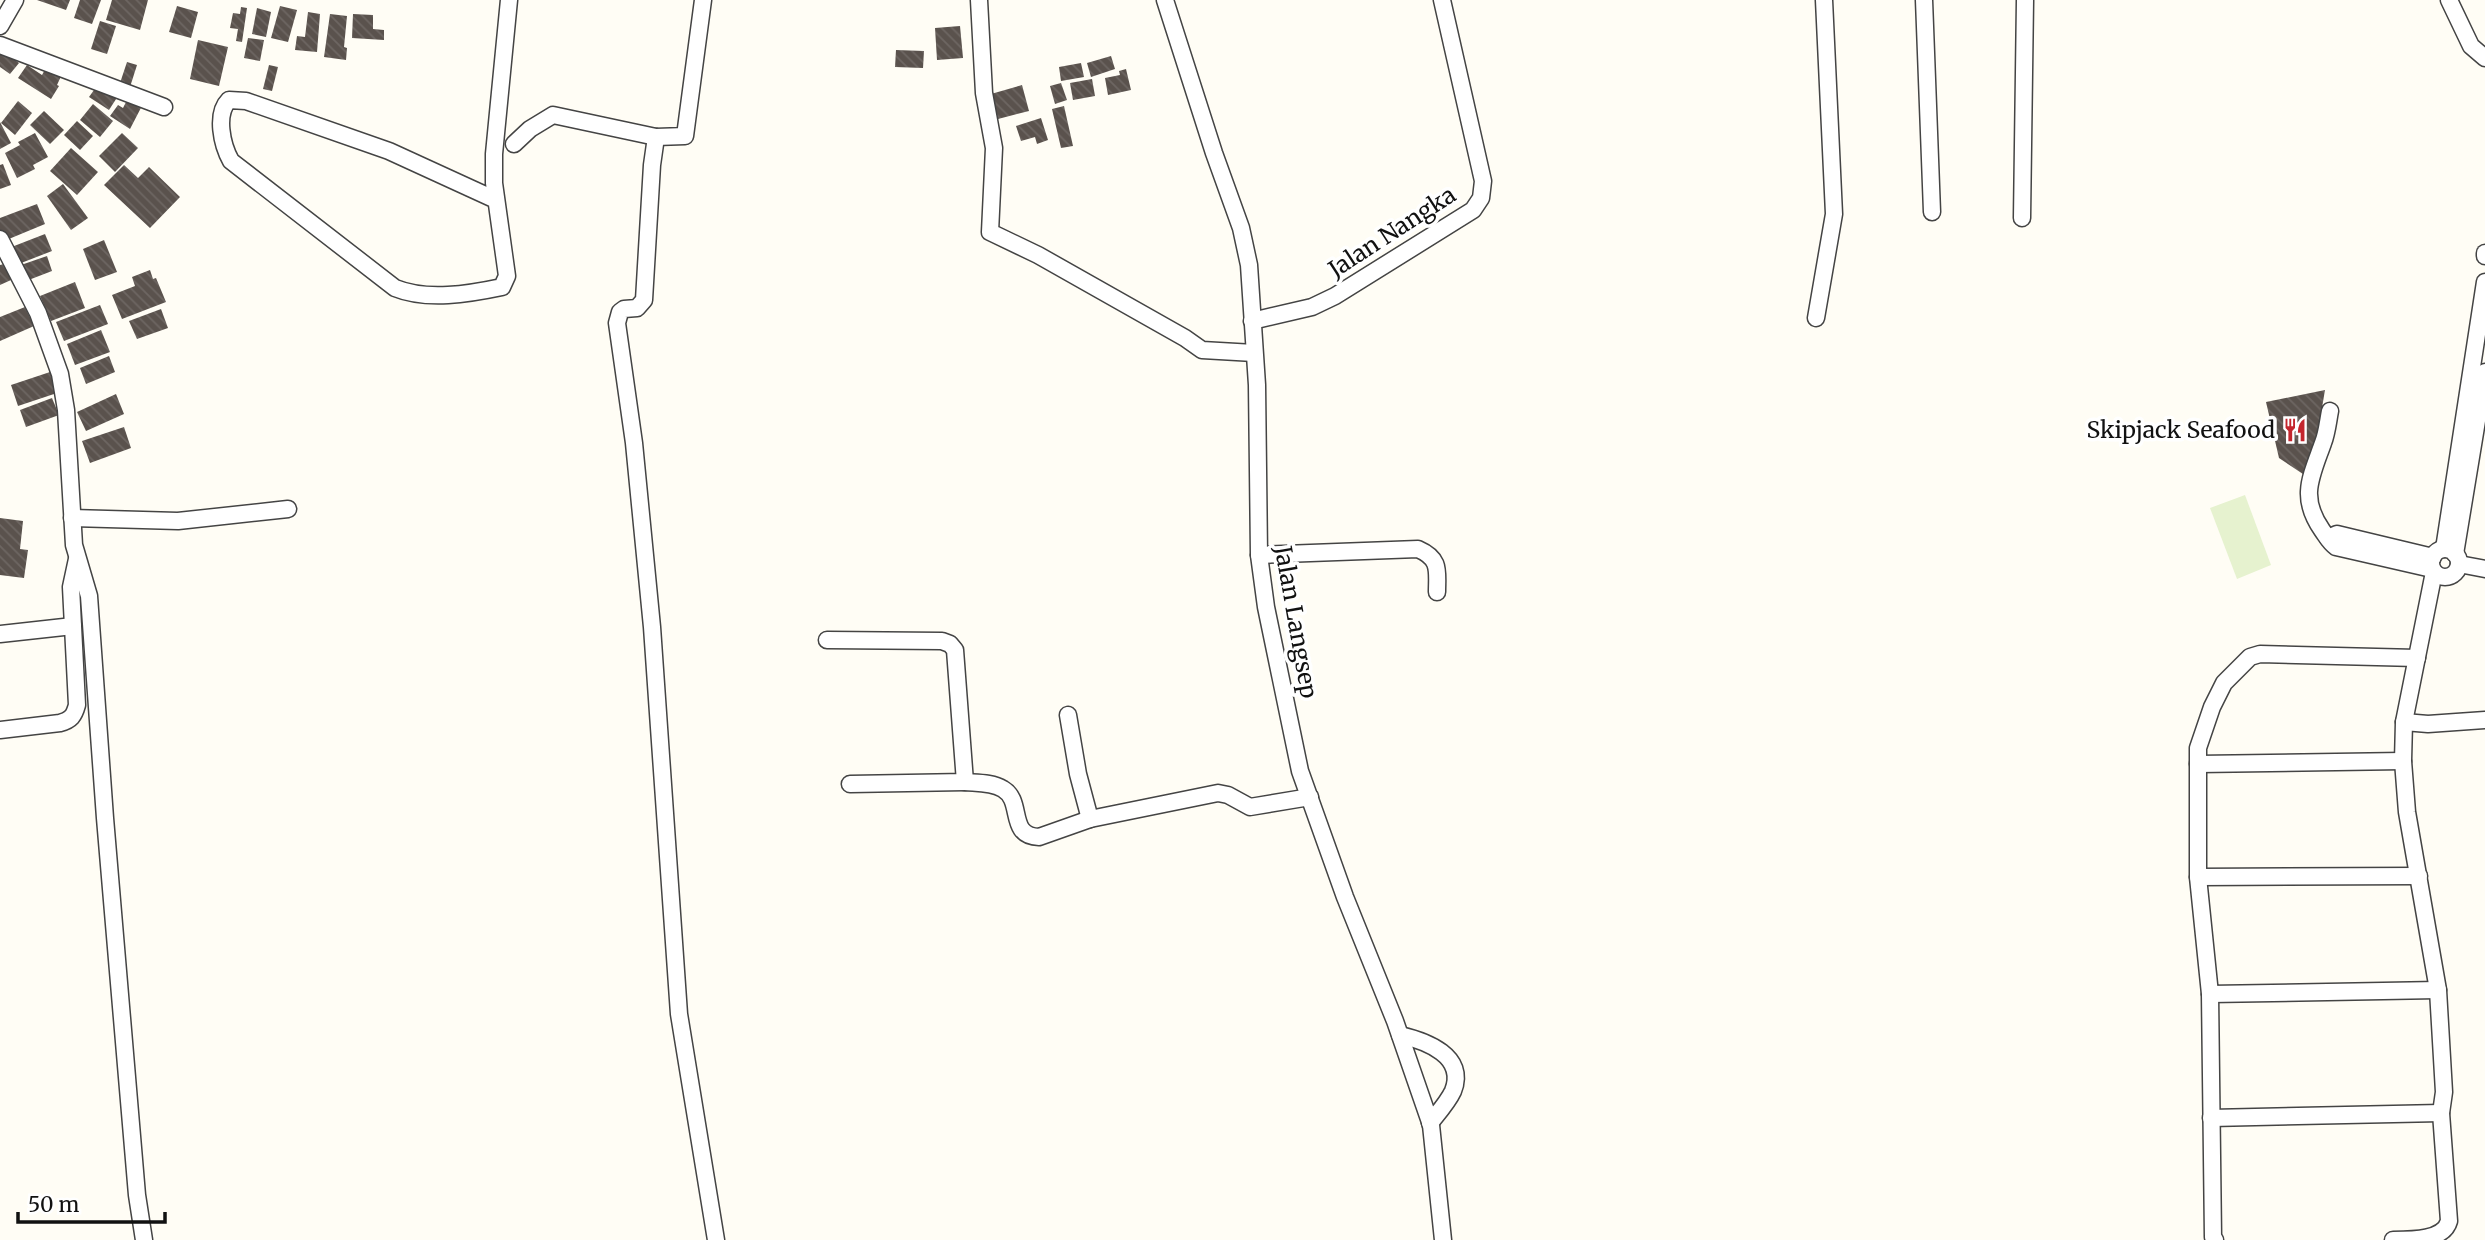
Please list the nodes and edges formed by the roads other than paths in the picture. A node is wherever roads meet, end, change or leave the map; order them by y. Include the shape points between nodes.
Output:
1 (15, 0) edge
2 (509, 0) edge
3 (703, 0) edge
4 (979, 0) edge
5 (1165, 0) edge
6 (1442, 0) edge
7 (1824, 0) edge
8 (1924, 0) edge
9 (2025, 0) edge
10 (2449, 0) edge
11 (0, 26) edge
12 (0, 45) edge
13 (2485, 58) edge
14 (164, 107) dead end
15 (656, 136) junction
16 (514, 144) dead end
17 (496, 200) junction
18 (1932, 212) dead end
19 (2022, 218) dead end
20 (0, 239) edge
21 (2485, 282) edge
22 (1816, 318) dead end
23 (1252, 321) junction
24 (1254, 352) junction
25 (2485, 372) edge
26 (2330, 411) dead end
27 (288, 509) dead end
28 (72, 519) junction
29 (1259, 555) junction
30 (78, 556) junction
31 (2443, 561) junction
32 (2485, 569) edge
33 (1437, 593) dead end
34 (72, 626) junction
35 (0, 634) edge
36 (827, 640) dead end
37 (2418, 651) junction
38 (1068, 715) dead end
39 (2485, 720) edge
40 (2404, 722) junction
41 (0, 730) edge
42 (2403, 761) junction
43 (2198, 764) junction
44 (965, 782) junction
45 (850, 784) dead end
46 (1310, 797) junction
47 (1090, 819) junction
48 (2418, 876) junction
49 (2199, 877) junction
50 (2438, 990) junction
51 (2210, 994) junction
52 (1400, 1035) junction
53 (2441, 1113) junction
54 (2211, 1118) junction
55 (1430, 1123) junction
56 (144, 1240) edge
57 (716, 1240) edge
58 (1443, 1240) edge
59 (2215, 1240) edge
60 (2393, 1240) edge

1 - 11 street
2 - 17 street via 494,154
3 - 15 street via 685,136
4 - 24 street via 984,93 994,148 990,232 1202,351
5 - 23 street, Jalan Langsep via 1241,228 1249,265
6 - 23 street, Jalan Nangka via 1483,181 1473,210 1335,296 1312,307
7 - 22 street via 1834,214
8 - 18 street
9 - 19 street
10 - 13 street via 2471,46
12 - 14 street
15 - 16 street via 553,115
15 - 57 street via 645,300 638,308 620,312 617,323 648,579 679,1014
17 - 17 street via 507,276 502,287 440,294 401,291 232,161 224,146 223,105 229,100 246,101 389,151
20 - 28 street via 38,313 60,374
21 - 31 street
23 - 24 street, Jalan Langsep
24 - 29 street, Jalan Langsep
25 - 31 street
26 - 31 street via 2308,495 2328,538 2337,534
27 - 28 street via 178,521
28 - 30 street
29 - 33 street via 1418,548 1430,554 1437,566
29 - 46 street, Jalan Langsep via 1300,771
30 - 34 street via 71,587
30 - 56 street via 89,596
31 - 32 street
31 - 37 street via 2425,610
34 - 35 street
34 - 41 street via 75,714 60,723
36 - 44 street via 950,644 955,650
37 - 40 street
37 - 43 street via 2250,657 2224,683 2212,707 2198,748
38 - 47 street
39 - 40 street
40 - 42 street
42 - 43 street
42 - 48 street
43 - 49 street
44 - 45 street
44 - 47 street via 1001,787 1013,803 1019,827 1031,836
46 - 47 street via 1250,807 1218,793
46 - 52 street, Jalan Langsep
48 - 49 street
48 - 50 street
49 - 51 street
50 - 51 street
50 - 53 street via 2444,1092
51 - 54 street
52 - 55 street, Jalan Langsep
52 - 55 street via 1442,1050 1452,1062 1453,1090
53 - 54 street
53 - 60 street via 2448,1227 2436,1239
54 - 59 street
55 - 58 street, Jalan Langsep

